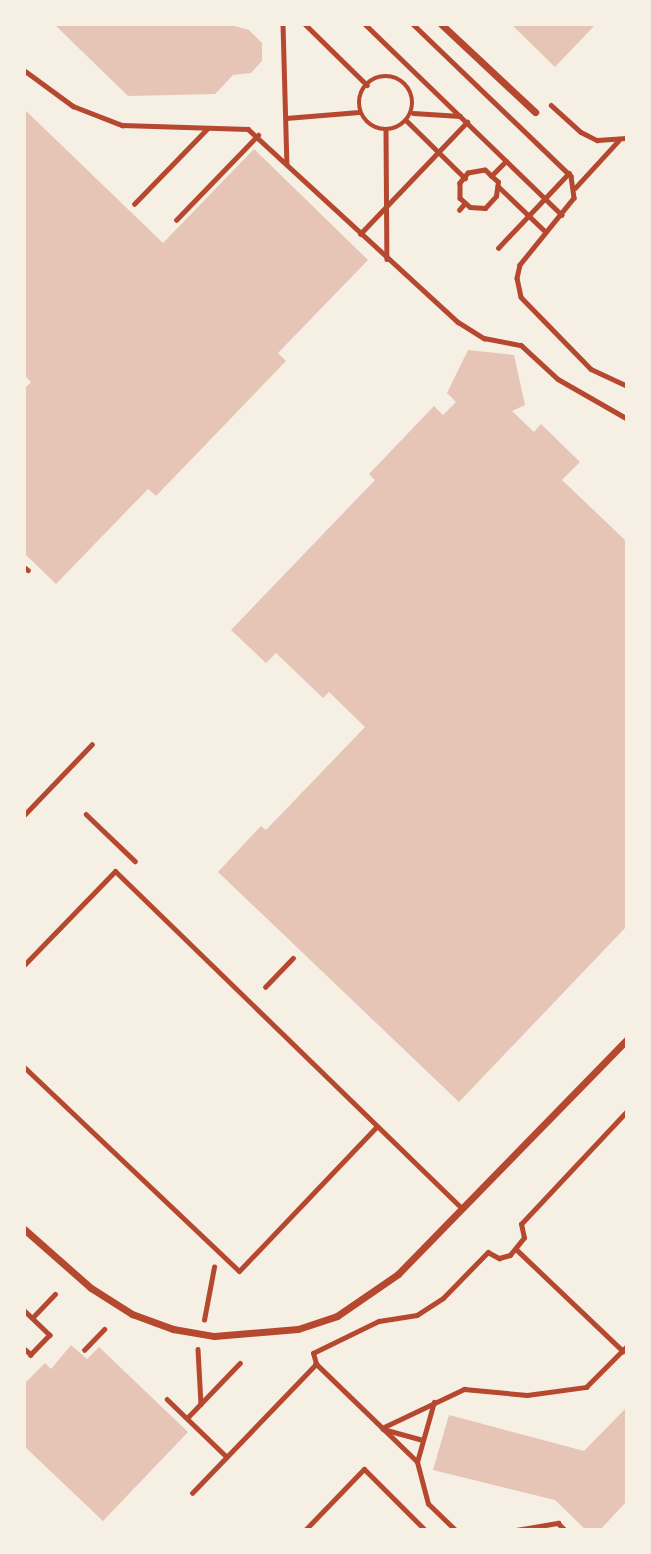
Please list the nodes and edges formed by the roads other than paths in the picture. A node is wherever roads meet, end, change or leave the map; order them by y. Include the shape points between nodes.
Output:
1 (442, 24) edge
2 (535, 112) dead end
3 (92, 744) dead end
4 (24, 815) edge
5 (24, 965) edge
6 (626, 1040) edge
7 (24, 1067) edge
8 (377, 1126) junction
9 (462, 1209) junction
10 (24, 1229) edge
11 (305, 1530) edge
12 (425, 1530) edge

1 - 2 street
3 - 4 lane
5 - 8 lane via 116,871
6 - 9 street
7 - 8 lane via 239,1271
8 - 9 lane
9 - 10 street via 398,1274 369,1296 337,1315 298,1329 255,1335 201,1334 132,1314 91,1288
11 - 12 lane via 364,1469

